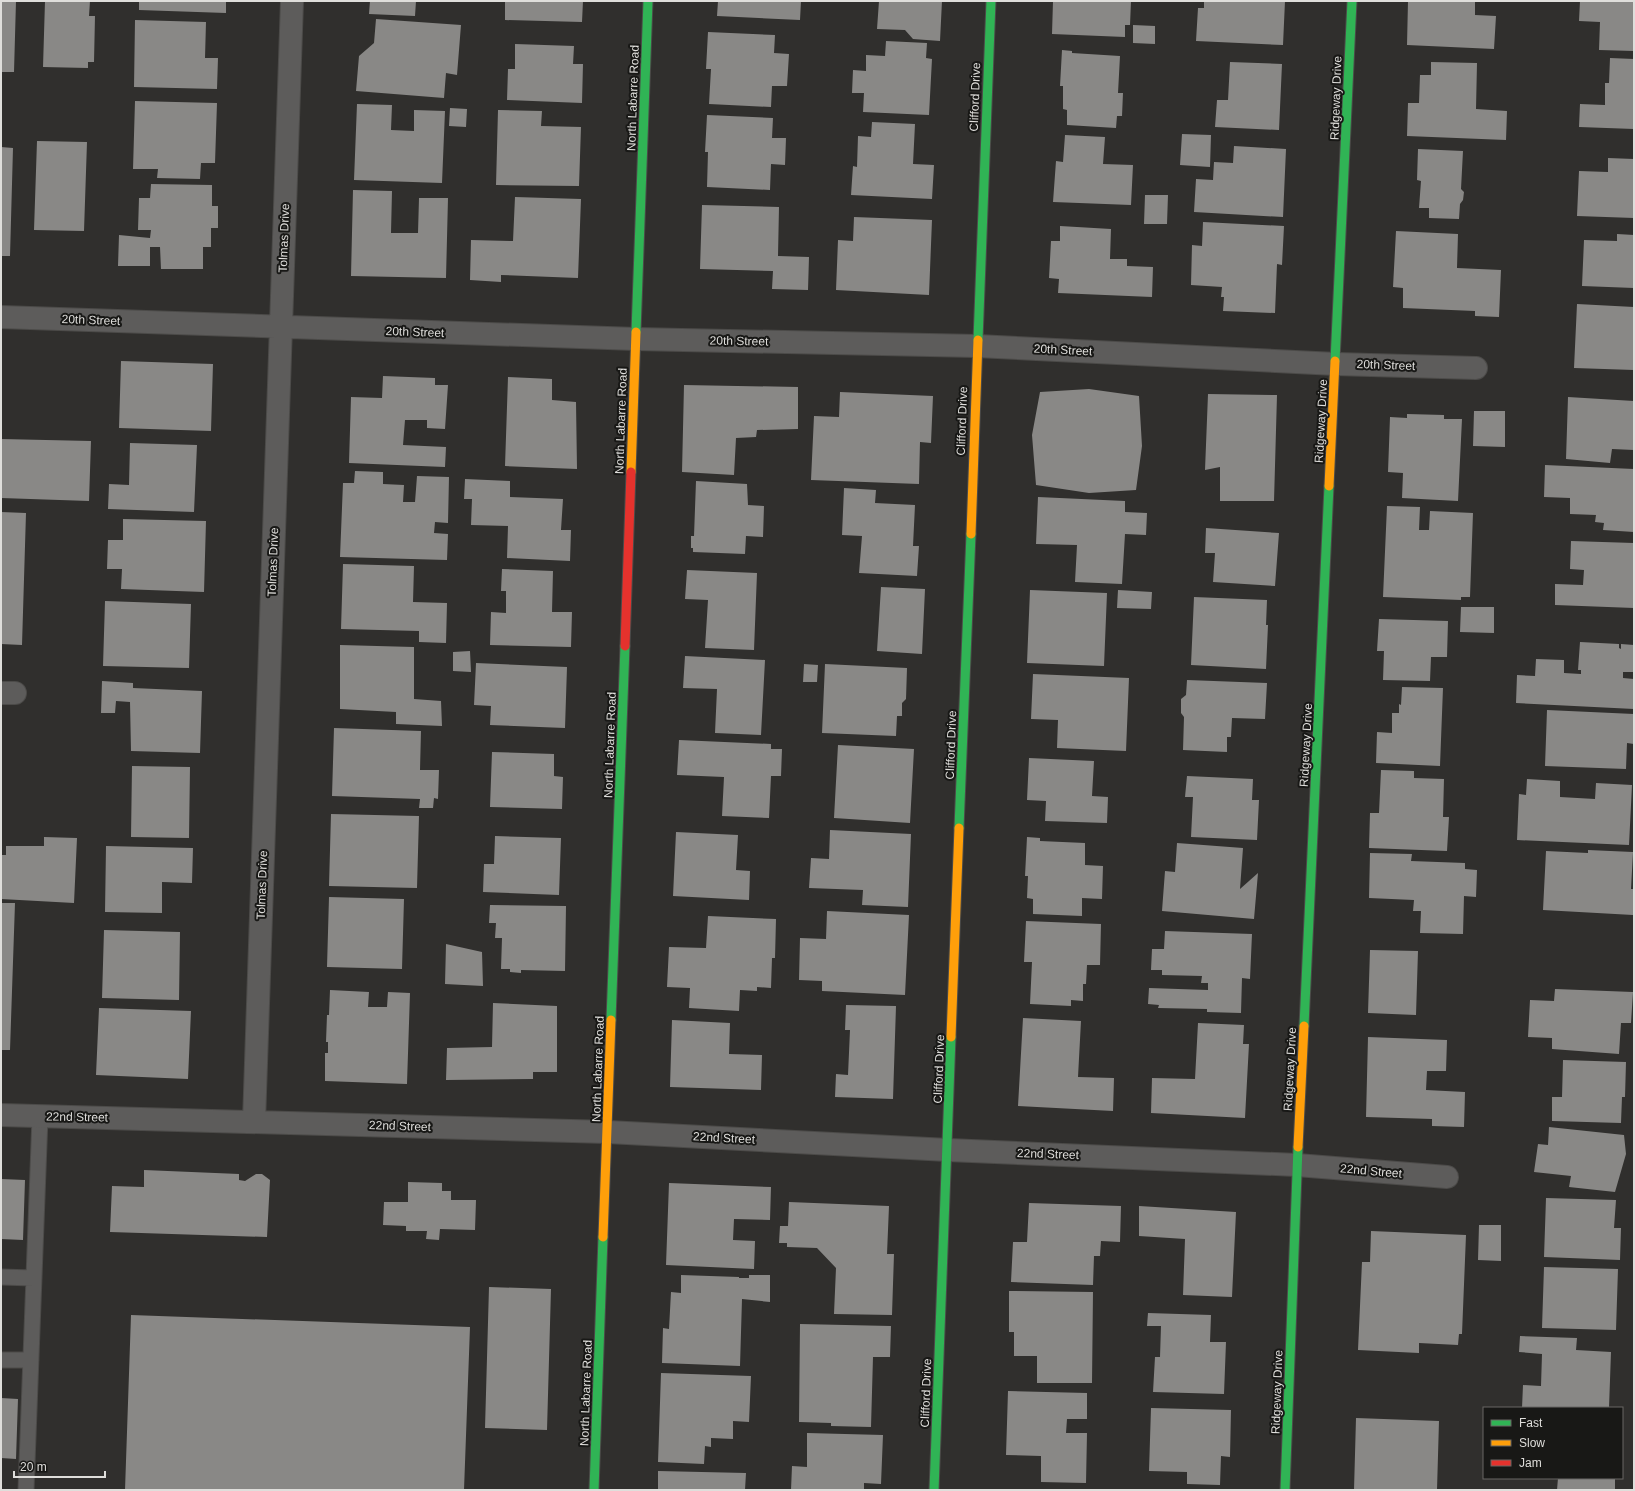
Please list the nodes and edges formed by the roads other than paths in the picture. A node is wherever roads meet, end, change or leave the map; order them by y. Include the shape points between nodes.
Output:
1 (292, 1) edge
2 (648, 1) edge
3 (991, 1) edge
4 (1352, 1) edge
5 (1, 317) edge
6 (282, 327) junction
7 (636, 339) junction
8 (977, 346) junction
9 (1336, 364) junction
10 (1476, 368) dead end
11 (1, 1115) edge
12 (40, 1116) junction
13 (254, 1122) junction
14 (608, 1132) junction
15 (948, 1150) junction
16 (1298, 1164) junction
17 (1447, 1177) dead end
18 (1, 1277) edge
19 (33, 1278) junction
20 (1, 1360) edge
21 (31, 1360) junction
22 (26, 1490) edge
23 (594, 1490) edge
24 (934, 1490) edge
25 (1285, 1490) edge

1 - 6 street, Tolmas Drive
2 - 7 street, North Labarre Road
3 - 8 street, Clifford Drive
4 - 9 street, Ridgeway Drive
5 - 6 street, 20th Street
6 - 7 street, 20th Street
6 - 13 street, Tolmas Drive
7 - 8 street, 20th Street
7 - 14 street, North Labarre Road
8 - 9 street, 20th Street
8 - 15 street, Clifford Drive
9 - 10 street, 20th Street
9 - 16 street, Ridgeway Drive
11 - 12 street, 22nd Street
12 - 13 street, 22nd Street
12 - 19 lane
13 - 14 street, 22nd Street
14 - 15 street, 22nd Street
14 - 23 street, North Labarre Road
15 - 16 street, 22nd Street
15 - 24 street, Clifford Drive
16 - 17 street, 22nd Street
16 - 25 street, Ridgeway Drive
18 - 19 lane
19 - 21 lane
20 - 21 lane
21 - 22 lane

